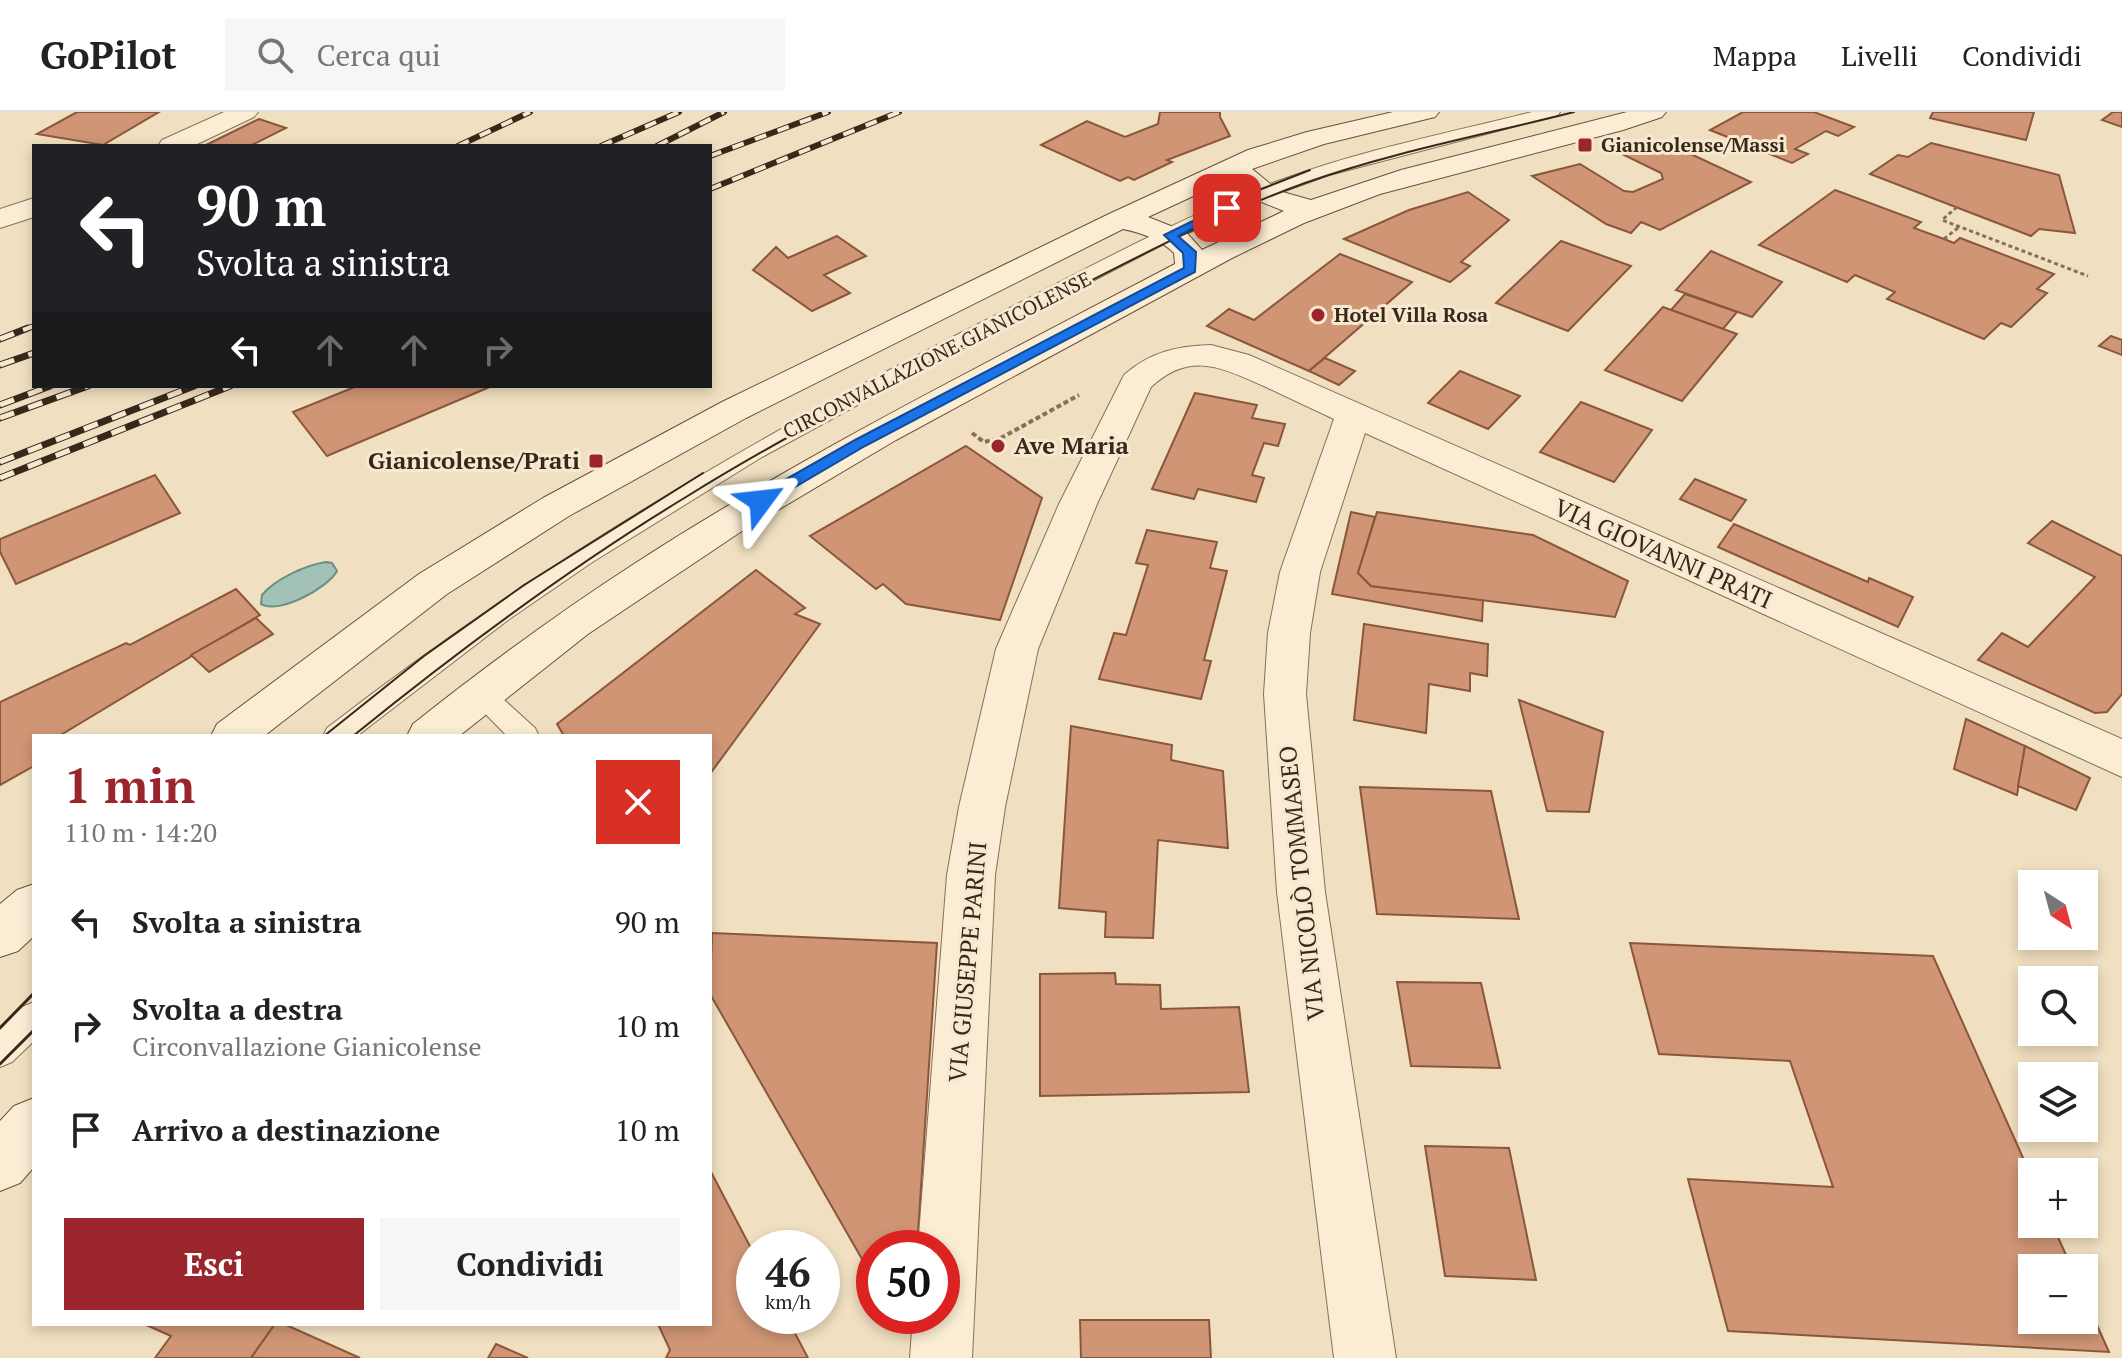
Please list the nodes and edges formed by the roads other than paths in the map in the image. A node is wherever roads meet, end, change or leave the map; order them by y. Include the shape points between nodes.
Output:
1 (245, 112) edge
2 (1426, 112) edge
3 (1552, 112) edge
4 (1653, 112) edge
5 (175, 144) edge
6 (1236, 166) junction
7 (1264, 193) junction
8 (32, 208) edge
9 (1314, 209) junction
10 (0, 219) edge
11 (1119, 220) junction
12 (1170, 235) junction
13 (1190, 269) junction
14 (1203, 354) joint
15 (1353, 415) junction
16 (480, 694) junction
17 (236, 734) edge
18 (340, 734) edge
19 (431, 734) edge
20 (523, 734) edge
21 (2122, 759) edge
22 (32, 907) edge
23 (0, 935) edge
24 (32, 1020) edge
25 (0, 1051) edge
26 (32, 1127) edge
27 (0, 1163) edge
28 (941, 1358) edge
29 (1365, 1358) edge

1 - 5 main road
2 - 6 main road, CIRCONVALLAZIONE GIANICOLENSE via 1316,138
3 - 7 lane, CIRCONVALLAZIONE GIANICOLENSE via 1367,158
4 - 9 main road, CIRCONVALLAZIONE GIANICOLENSE via 1401,178
6 - 7 main road
6 - 11 main road, CIRCONVALLAZIONE GIANICOLENSE
7 - 9 main road
7 - 12 lane, CIRCONVALLAZIONE GIANICOLENSE
8 - 10 main road
9 - 13 main road, CIRCONVALLAZIONE GIANICOLENSE
11 - 12 main road
11 - 17 main road, CIRCONVALLAZIONE GIANICOLENSE via 765,394 556,507 415,597
12 - 13 main road via 1189,252
12 - 18 lane, CIRCONVALLAZIONE GIANICOLENSE via 717,471 464,636
13 - 16 main road, CIRCONVALLAZIONE GIANICOLENSE via 761,501 582,617
14 - 15 main road, VIA GIOVANNI PRATI via 1237,362
14 - 28 main road, VIA GIUSEPPE PARINI via 1164,361 1130,390 1017,649 971,875
15 - 21 main road, VIA GIOVANNI PRATI
15 - 29 main road, VIA NICOLÒ TOMMASEO via 1300,572 1285,694 1302,906
16 - 19 main road, CIRCONVALLAZIONE GIANICOLENSE
16 - 20 lane
22 - 23 main road
24 - 25 lane
26 - 27 main road

